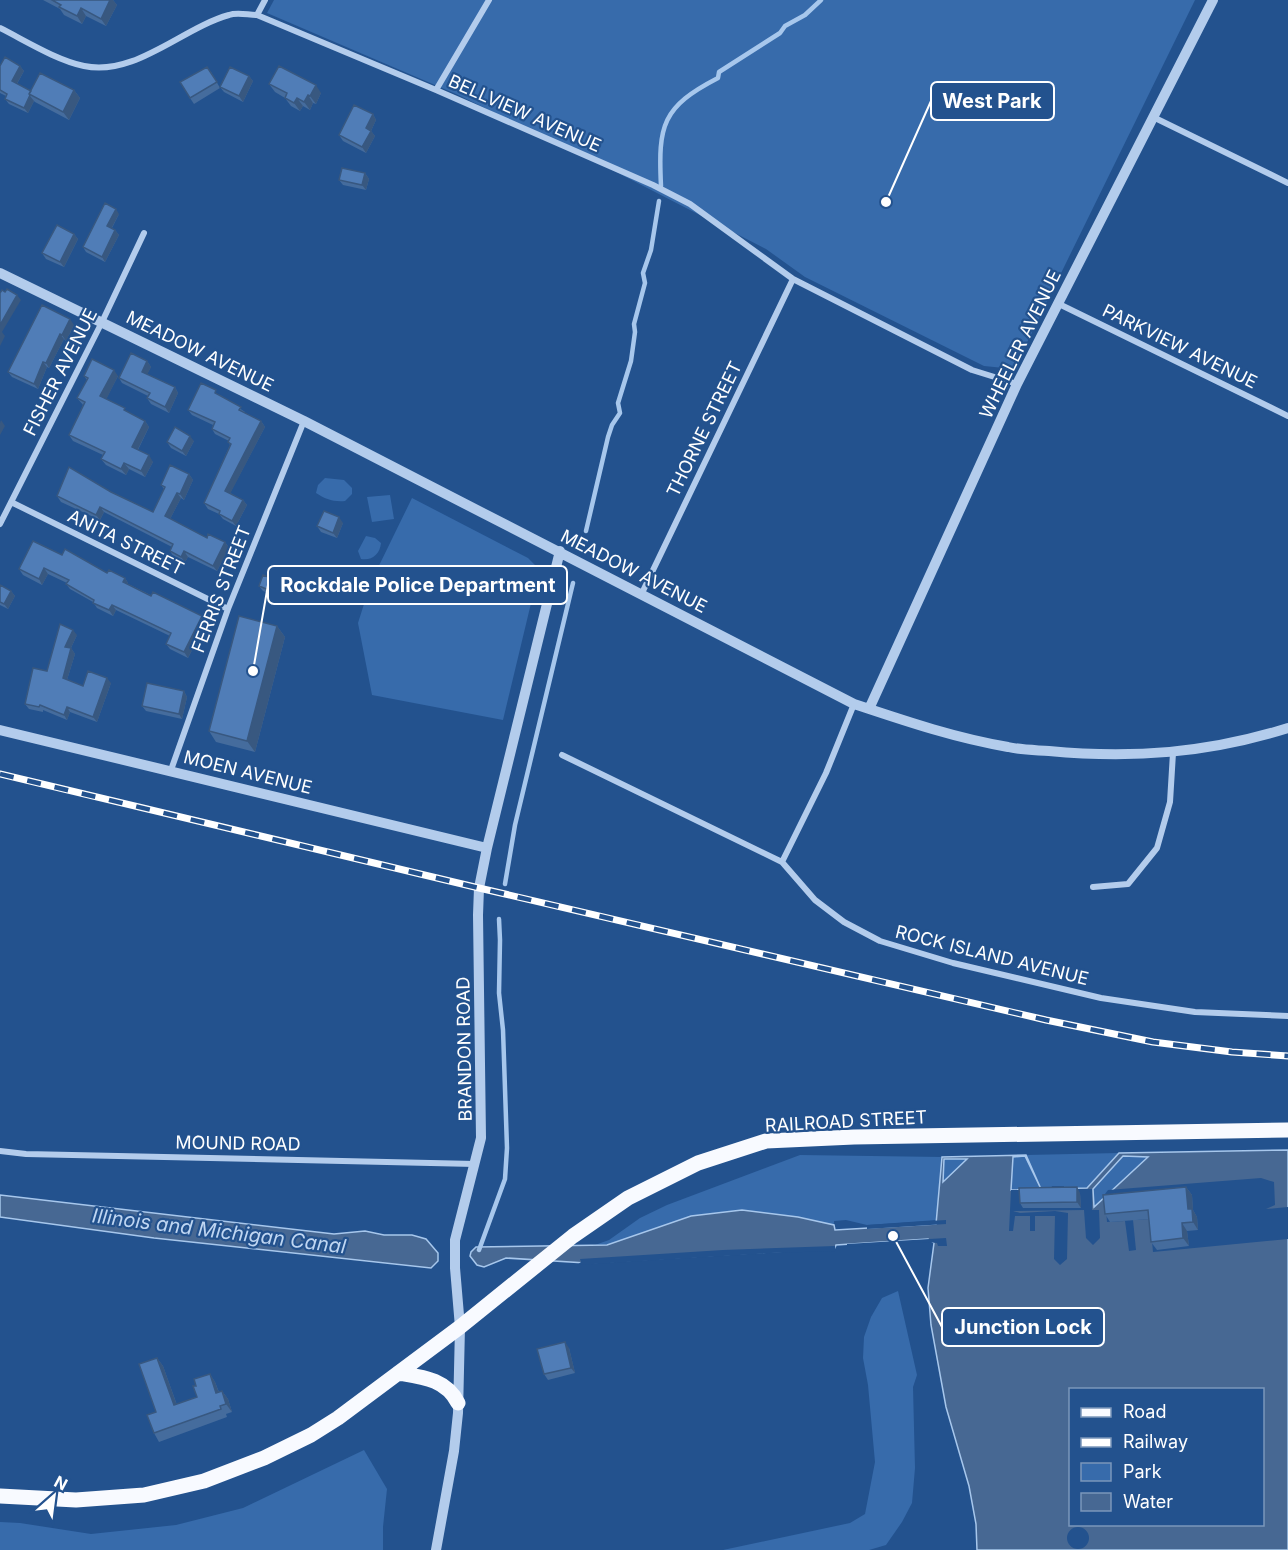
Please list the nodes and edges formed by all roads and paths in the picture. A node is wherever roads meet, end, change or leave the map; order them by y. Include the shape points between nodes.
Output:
1 (265, 0) edge
2 (489, 0) edge
3 (1213, 0) edge
4 (256, 15) junction
5 (0, 28) edge
6 (436, 90) junction
7 (1153, 117) junction
8 (1288, 183) edge
9 (144, 233) dead end
10 (0, 273) edge
11 (794, 279) junction
12 (1059, 304) junction
13 (102, 322) junction
14 (1017, 384) junction
15 (1288, 416) edge
16 (304, 421) junction
17 (11, 502) junction
18 (0, 524) edge
19 (560, 551) junction
20 (642, 593) junction
21 (228, 609) junction
22 (854, 704) junction
23 (869, 709) junction
24 (1288, 728) edge
25 (0, 730) edge
26 (1173, 753) junction
27 (562, 755) dead end
28 (171, 770) junction
29 (487, 848) junction
30 (782, 862) junction
31 (1093, 887) dead end
32 (1288, 1016) edge
33 (1288, 1130) edge
34 (0, 1151) edge
35 (476, 1164) junction
36 (460, 1327) junction
37 (398, 1373) junction
38 (458, 1403) junction
39 (0, 1496) edge
40 (436, 1550) edge

1 - 4 street
2 - 6 street
3 - 7 street, WHEELER AVENUE
4 - 5 street, BELLVIEW AVENUE via 232,14 130,63 102,68 67,60
4 - 6 street, BELLVIEW AVENUE
6 - 11 street, BELLVIEW AVENUE via 690,204
7 - 8 street
7 - 12 street, WHEELER AVENUE
9 - 13 street, FISHER AVENUE
10 - 13 street, MEADOW AVENUE
11 - 14 street, BELLVIEW AVENUE via 972,370
11 - 20 street, THORNE STREET
12 - 14 street, WHEELER AVENUE
12 - 15 street, PARKVIEW AVENUE
13 - 16 street, MEADOW AVENUE
13 - 17 street, FISHER AVENUE
14 - 23 street, WHEELER AVENUE
16 - 19 street, MEADOW AVENUE
16 - 21 street, FERRIS STREET
17 - 18 street, FISHER AVENUE
17 - 21 street, ANITA STREET
19 - 20 street, MEADOW AVENUE
19 - 29 street, BRANDON ROAD
20 - 22 street, MEADOW AVENUE
21 - 28 street, FERRIS STREET
22 - 23 street, MEADOW AVENUE
22 - 30 street via 826,773
23 - 26 street, MEADOW AVENUE via 1009,748 1084,755
24 - 26 street, MEADOW AVENUE via 1251,740
25 - 28 street, MOEN AVENUE
26 - 31 street via 1170,802 1158,848 1128,884
27 - 30 street, ROCK ISLAND AVENUE
28 - 29 street, MOEN AVENUE
29 - 35 street, BRANDON ROAD via 479,888 482,1124
30 - 32 street, ROCK ISLAND AVENUE via 815,900 844,922 880,941 953,963 1101,998 1195,1012
33 - 36 main road, RAILROAD STREET via 766,1142 698,1163 628,1198 573,1236
34 - 35 street, MOUND ROAD
35 - 36 street, BRANDON ROAD via 455,1240
36 - 37 main road, RAILROAD STREET
36 - 38 street, BRANDON ROAD
37 - 38 main road via 430,1378 444,1386
37 - 39 main road, RAILROAD STREET via 311,1435 204,1481 144,1495 109,1498
38 - 40 street, BRANDON ROAD via 454,1451

